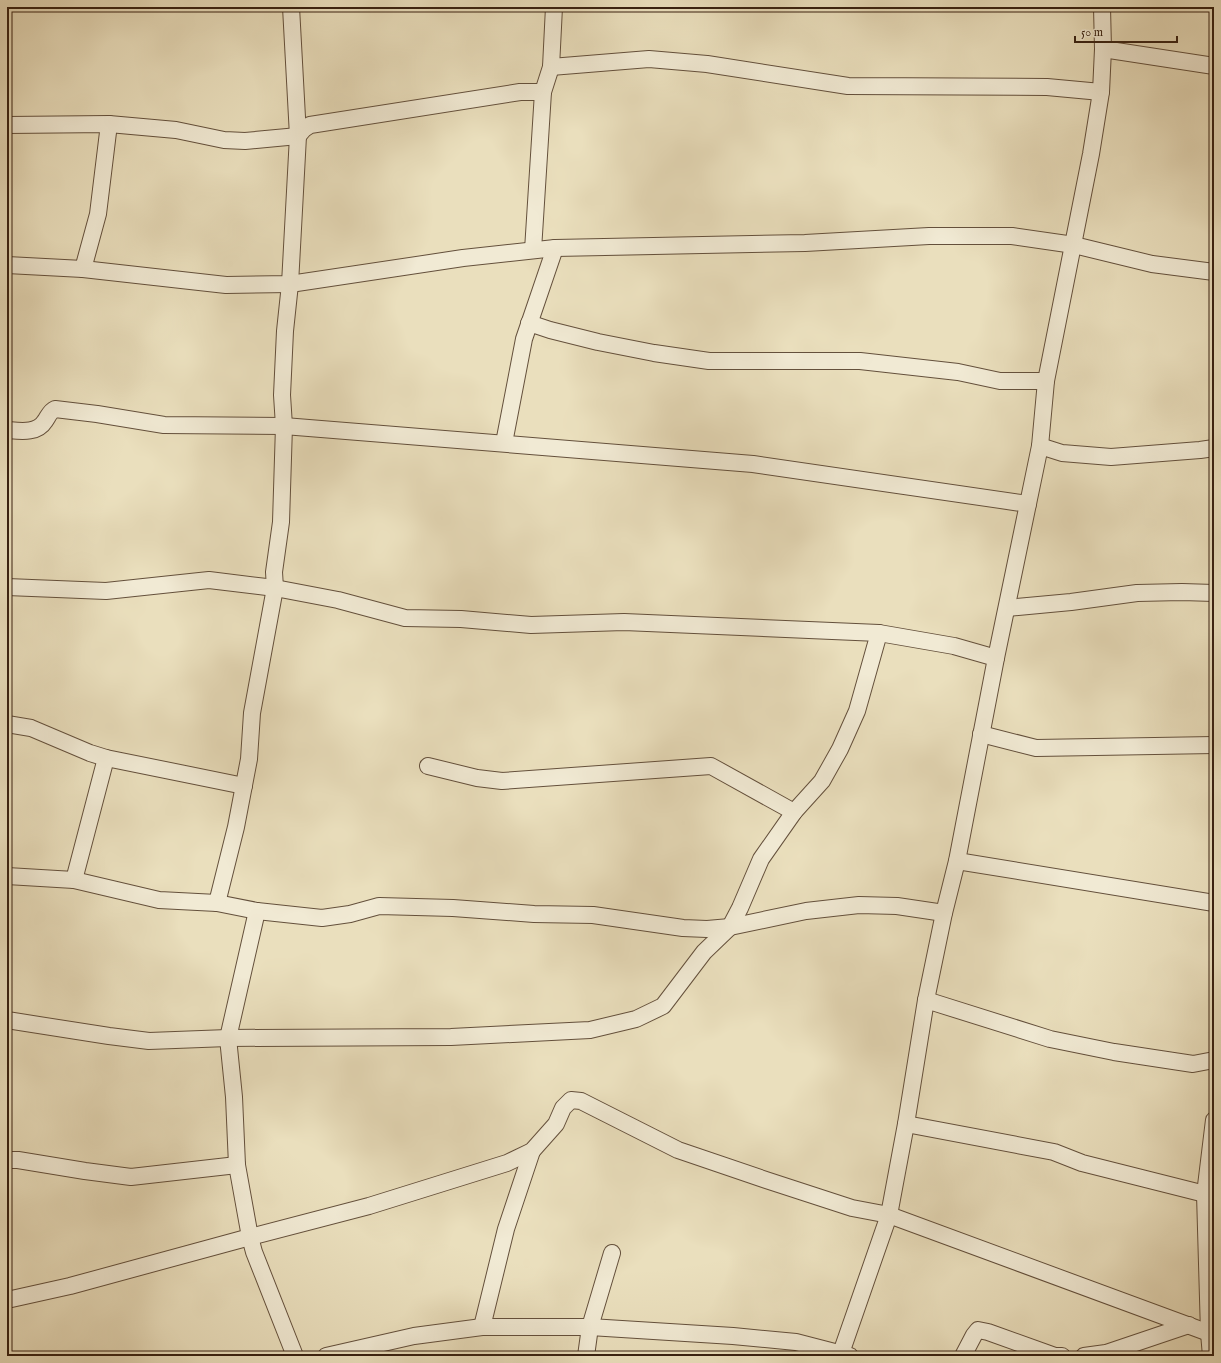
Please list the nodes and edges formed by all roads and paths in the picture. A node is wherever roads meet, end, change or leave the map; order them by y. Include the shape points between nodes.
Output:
1 (291, 7) edge
2 (554, 7) edge
3 (1102, 7) edge
4 (1103, 49) junction
5 (1214, 66) edge
6 (551, 67) junction
7 (543, 92) junction
8 (1101, 92) junction
9 (109, 124) junction
10 (7, 125) edge
11 (298, 136) junction
12 (1074, 245) junction
13 (555, 248) junction
14 (533, 250) junction
15 (7, 266) edge
16 (82, 269) junction
17 (1214, 272) edge
18 (290, 284) junction
19 (529, 323) junction
20 (1046, 381) junction
21 (284, 426) junction
22 (7, 430) edge
23 (504, 443) junction
24 (1040, 446) junction
25 (1214, 448) edge
26 (1028, 504) junction
27 (7, 587) edge
28 (275, 588) junction
29 (1214, 592) edge
30 (1006, 608) junction
31 (879, 633) junction
32 (996, 658) junction
33 (7, 724) edge
34 (981, 734) junction
35 (1214, 745) edge
36 (106, 758) junction
37 (428, 766) dead end
38 (244, 786) junction
39 (794, 812) junction
40 (957, 861) junction
41 (7, 876) edge
42 (74, 880) junction
43 (216, 903) junction
44 (1214, 903) edge
45 (257, 911) junction
46 (944, 913) junction
47 (730, 927) junction
48 (926, 1000) junction
49 (7, 1020) edge
50 (228, 1038) junction
51 (1214, 1060) edge
52 (1214, 1120) edge
53 (906, 1124) junction
54 (532, 1151) junction
55 (7, 1160) edge
56 (237, 1165) junction
57 (1209, 1194) edge
58 (889, 1214) junction
59 (250, 1237) junction
60 (612, 1253) dead end
61 (7, 1300) edge
62 (1189, 1325) junction
63 (482, 1328) junction
64 (590, 1328) junction
65 (1209, 1333) junction
66 (843, 1355) edge
67 (295, 1356) edge
68 (326, 1356) edge
69 (586, 1356) edge
70 (964, 1356) edge
71 (1062, 1356) edge
72 (1084, 1356) edge
73 (1211, 1356) edge

1 - 11 street
2 - 6 street
3 - 4 street
4 - 5 street
4 - 8 street
6 - 7 street
6 - 8 street via 649,59 707,64 848,86 1047,87
7 - 11 street via 520,92 310,125
7 - 14 street
8 - 12 street
9 - 10 street
9 - 11 street via 176,130 224,140 245,141
9 - 16 street via 98,214
11 - 18 street
12 - 13 street via 1012,236 929,236 797,243
12 - 17 street via 1152,264
12 - 20 street
13 - 14 street
13 - 19 street
14 - 18 street
15 - 16 street
16 - 18 street via 226,285
18 - 21 street via 282,387
19 - 20 street via 598,342 709,361 860,361 958,372 1000,381
19 - 23 street
20 - 24 street
21 - 22 street via 164,425 55,409 43,426 25,432
21 - 23 street
21 - 28 street via 281,522 274,572
23 - 26 street via 753,464
24 - 25 street via 1062,453 1111,457
24 - 26 street
26 - 30 street
27 - 28 street via 106,591 208,580
28 - 31 street via 338,600 405,618 460,619 531,625 624,622
28 - 38 street via 252,713 249,759
29 - 30 street via 1137,593
30 - 32 street
31 - 32 street via 954,646
31 - 39 street via 857,711 840,749 822,781
32 - 34 street
33 - 36 street via 31,728
34 - 35 street via 1036,748
34 - 40 street
36 - 38 street
36 - 42 street
37 - 39 street via 477,778 502,781 711,766
38 - 43 street
39 - 47 street via 761,859
40 - 44 street
40 - 46 street
41 - 42 street
42 - 43 street via 159,900
43 - 45 street
45 - 47 street via 322,918 379,906 446,908 593,915 683,928
45 - 50 street
46 - 47 street via 898,906 859,905 806,911
46 - 48 street
47 - 50 street via 704,952 663,1006 636,1019 590,1030 451,1037
48 - 51 street via 1050,1039 1193,1064
48 - 53 street
49 - 50 street via 150,1041
50 - 56 street
52 - 57 street
53 - 57 street via 1054,1152 1082,1163
53 - 58 street
54 - 58 street via 556,1124 563,1108 571,1100 581,1101 678,1150 852,1208
54 - 59 street via 507,1163 369,1206
54 - 63 street via 506,1230
55 - 56 street via 132,1177
56 - 59 street
57 - 65 street
58 - 62 street
58 - 66 street
59 - 61 street via 77,1284
59 - 67 street
60 - 64 street
62 - 65 street
62 - 72 street via 1106,1353
63 - 64 street
63 - 68 street via 414,1336
64 - 66 street via 788,1341
64 - 69 street
65 - 73 street
70 - 71 street via 978,1330 1055,1356

